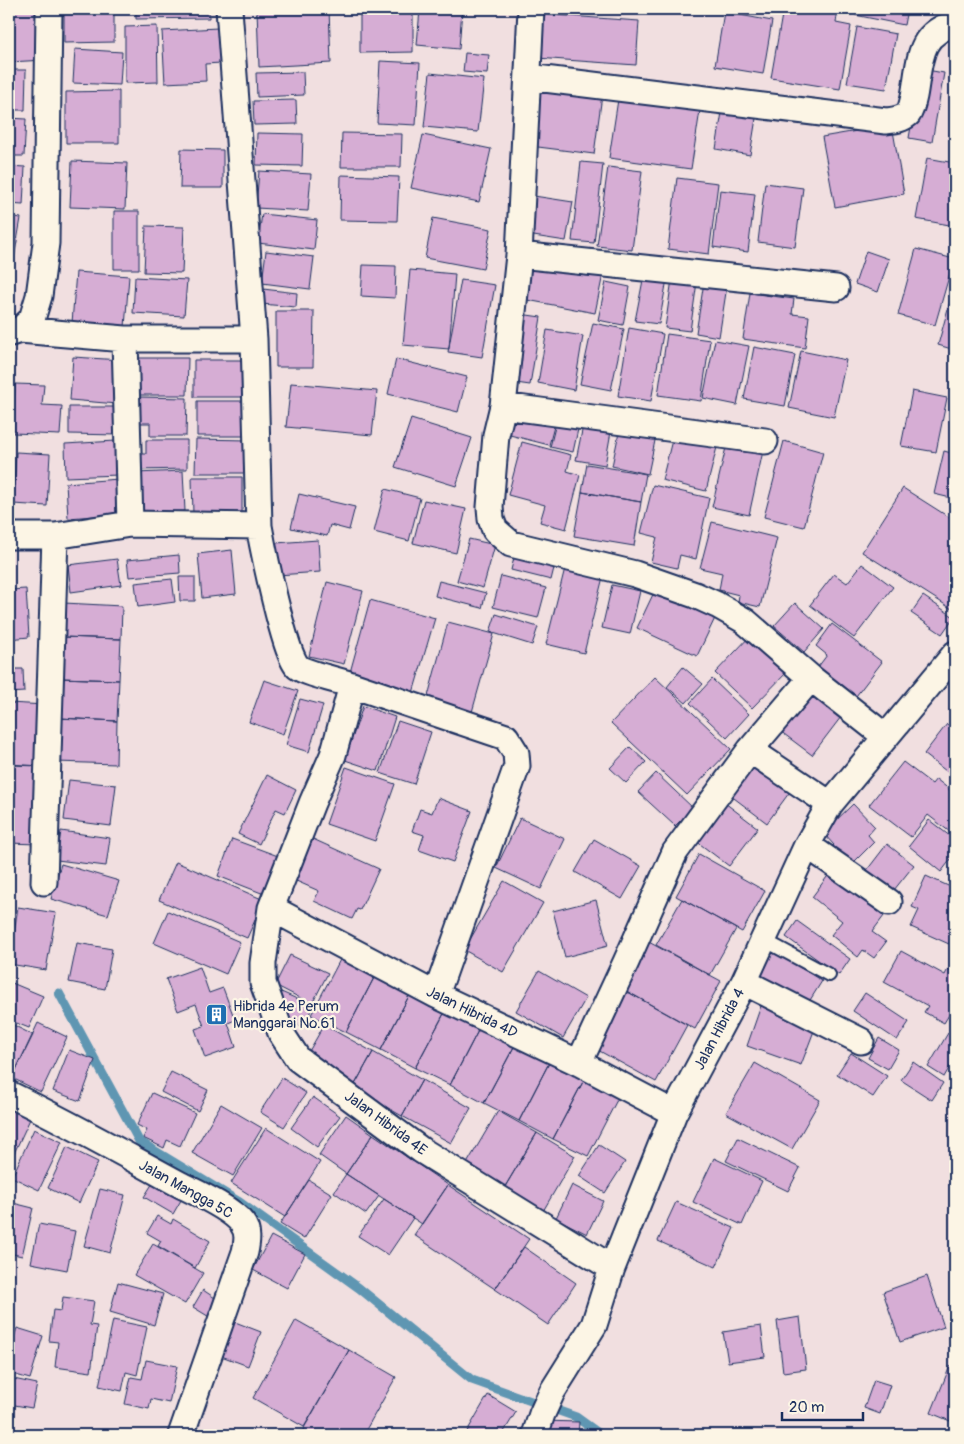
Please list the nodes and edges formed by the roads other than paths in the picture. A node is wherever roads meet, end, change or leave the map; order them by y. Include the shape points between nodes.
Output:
1 (49, 9) edge
2 (229, 9) edge
3 (531, 9) edge
4 (955, 24) edge
5 (528, 77) junction
6 (519, 255) junction
7 (836, 288) dead end
8 (15, 332) edge
9 (125, 339) junction
10 (254, 339) junction
11 (503, 406) junction
12 (765, 441) dead end
13 (130, 524) junction
14 (258, 526) junction
15 (9, 536) edge
16 (55, 536) junction
17 (955, 654) edge
18 (810, 678) junction
19 (352, 685) junction
20 (886, 737) junction
21 (750, 750) junction
22 (830, 804) junction
23 (808, 845) junction
24 (44, 882) dead end
25 (889, 902) dead end
26 (271, 908) junction
27 (764, 940) junction
28 (829, 975) dead end
29 (744, 982) junction
30 (436, 995) junction
31 (861, 1041) dead end
32 (579, 1063) junction
33 (9, 1094) edge
34 (674, 1113) junction
35 (612, 1268) junction
36 (543, 1414) edge
37 (181, 1435) edge

1 - 8 street via 46,243 39,296 32,319
2 - 10 street
3 - 5 street
4 - 5 street via 941,29 922,47 909,113 886,121
5 - 6 street
6 - 7 street
6 - 11 street
8 - 9 street
9 - 10 street
9 - 13 street
10 - 14 street
11 - 12 street
11 - 18 street via 496,435 490,507 495,530 511,544 635,574 695,595 745,621
13 - 14 street
13 - 16 street
14 - 19 street via 291,656 297,666
15 - 16 street
16 - 24 street
17 - 20 street, Jalan Hibrida 4
18 - 20 street
18 - 21 street
19 - 26 street, Jalan Hibrida 4E via 333,755
19 - 30 street via 506,737 516,753 517,766
20 - 22 street, Jalan Hibrida 4
21 - 22 street
21 - 32 street via 675,852
22 - 23 street, Jalan Hibrida 4
23 - 25 street
23 - 27 street, Jalan Hibrida 4
26 - 30 street, Jalan Hibrida 4D
26 - 35 street, Jalan Hibrida 4E via 263,983 281,1033 298,1059 421,1150
27 - 28 lane
27 - 29 street, Jalan Hibrida 4
29 - 31 street
29 - 34 street, Jalan Hibrida 4
30 - 32 street, Jalan Hibrida 4D
32 - 34 street, Jalan Hibrida 4D
33 - 37 street, Jalan Mangga 5C via 202,1197 242,1223 248,1241
34 - 35 street, Jalan Hibrida 4
35 - 36 street, Jalan Hibrida 4 via 594,1325

